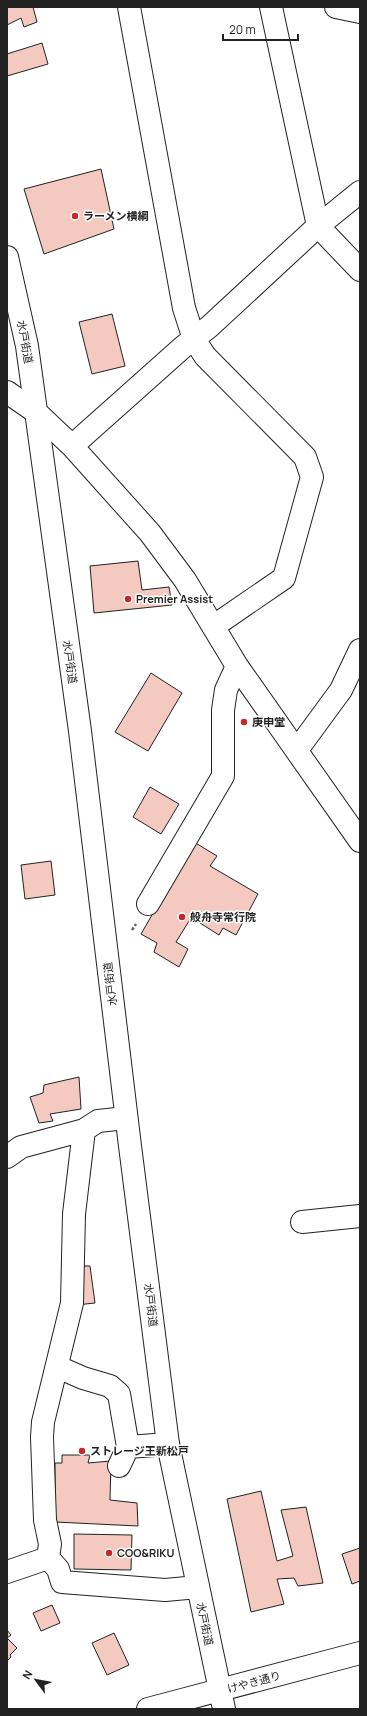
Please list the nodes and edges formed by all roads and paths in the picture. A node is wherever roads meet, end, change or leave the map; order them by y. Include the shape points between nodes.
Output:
1 (129, 7) edge
2 (271, 7) edge
3 (336, 7) edge
4 (360, 12) edge
5 (360, 192) edge
6 (318, 226) junction
7 (7, 257) edge
8 (360, 270) edge
9 (194, 339) junction
10 (7, 392) edge
11 (36, 412) junction
12 (72, 446) junction
13 (214, 626) junction
14 (360, 650) edge
15 (237, 666) junction
16 (297, 750) junction
17 (360, 840) edge
18 (148, 904) dead end
19 (126, 1118) junction
20 (84, 1130) junction
21 (7, 1157) edge
22 (360, 1216) edge
23 (302, 1222) dead end
24 (58, 1366) junction
25 (168, 1444) junction
26 (48, 1558) junction
27 (7, 1572) edge
28 (198, 1586) junction
29 (360, 1653) edge
30 (221, 1700) edge
31 (148, 1709) edge

1 - 9 main road via 184,308
2 - 6 main road
3 - 4 main road
5 - 6 main road
6 - 8 main road
6 - 9 main road
7 - 11 main road, 水戸街道 via 27,346
9 - 12 main road
9 - 13 main road via 205,356 305,457 312,477 284,578
10 - 11 main road
11 - 12 main road
11 - 19 main road, 水戸街道 via 80,732
12 - 13 main road via 150,533 185,580
13 - 15 main road
14 - 16 main road via 341,690
15 - 16 main road
15 - 18 main road via 226,690 223,710 223,776
16 - 17 main road
19 - 20 main road via 98,1121
19 - 25 main road, 水戸街道
20 - 21 main road via 21,1147
20 - 24 main road via 74,1214 72,1303
22 - 23 main road
24 - 25 main road via 82,1378 110,1386 119,1394 124,1457 139,1448
24 - 26 main road via 43,1422 42,1437 45,1520 50,1544
25 - 28 main road, 水戸街道
26 - 27 main road
26 - 28 main road via 58,1569 62,1582 164,1590
28 - 30 main road, 水戸街道
29 - 30 main road, けやき通り
30 - 31 main road, けやき通り

